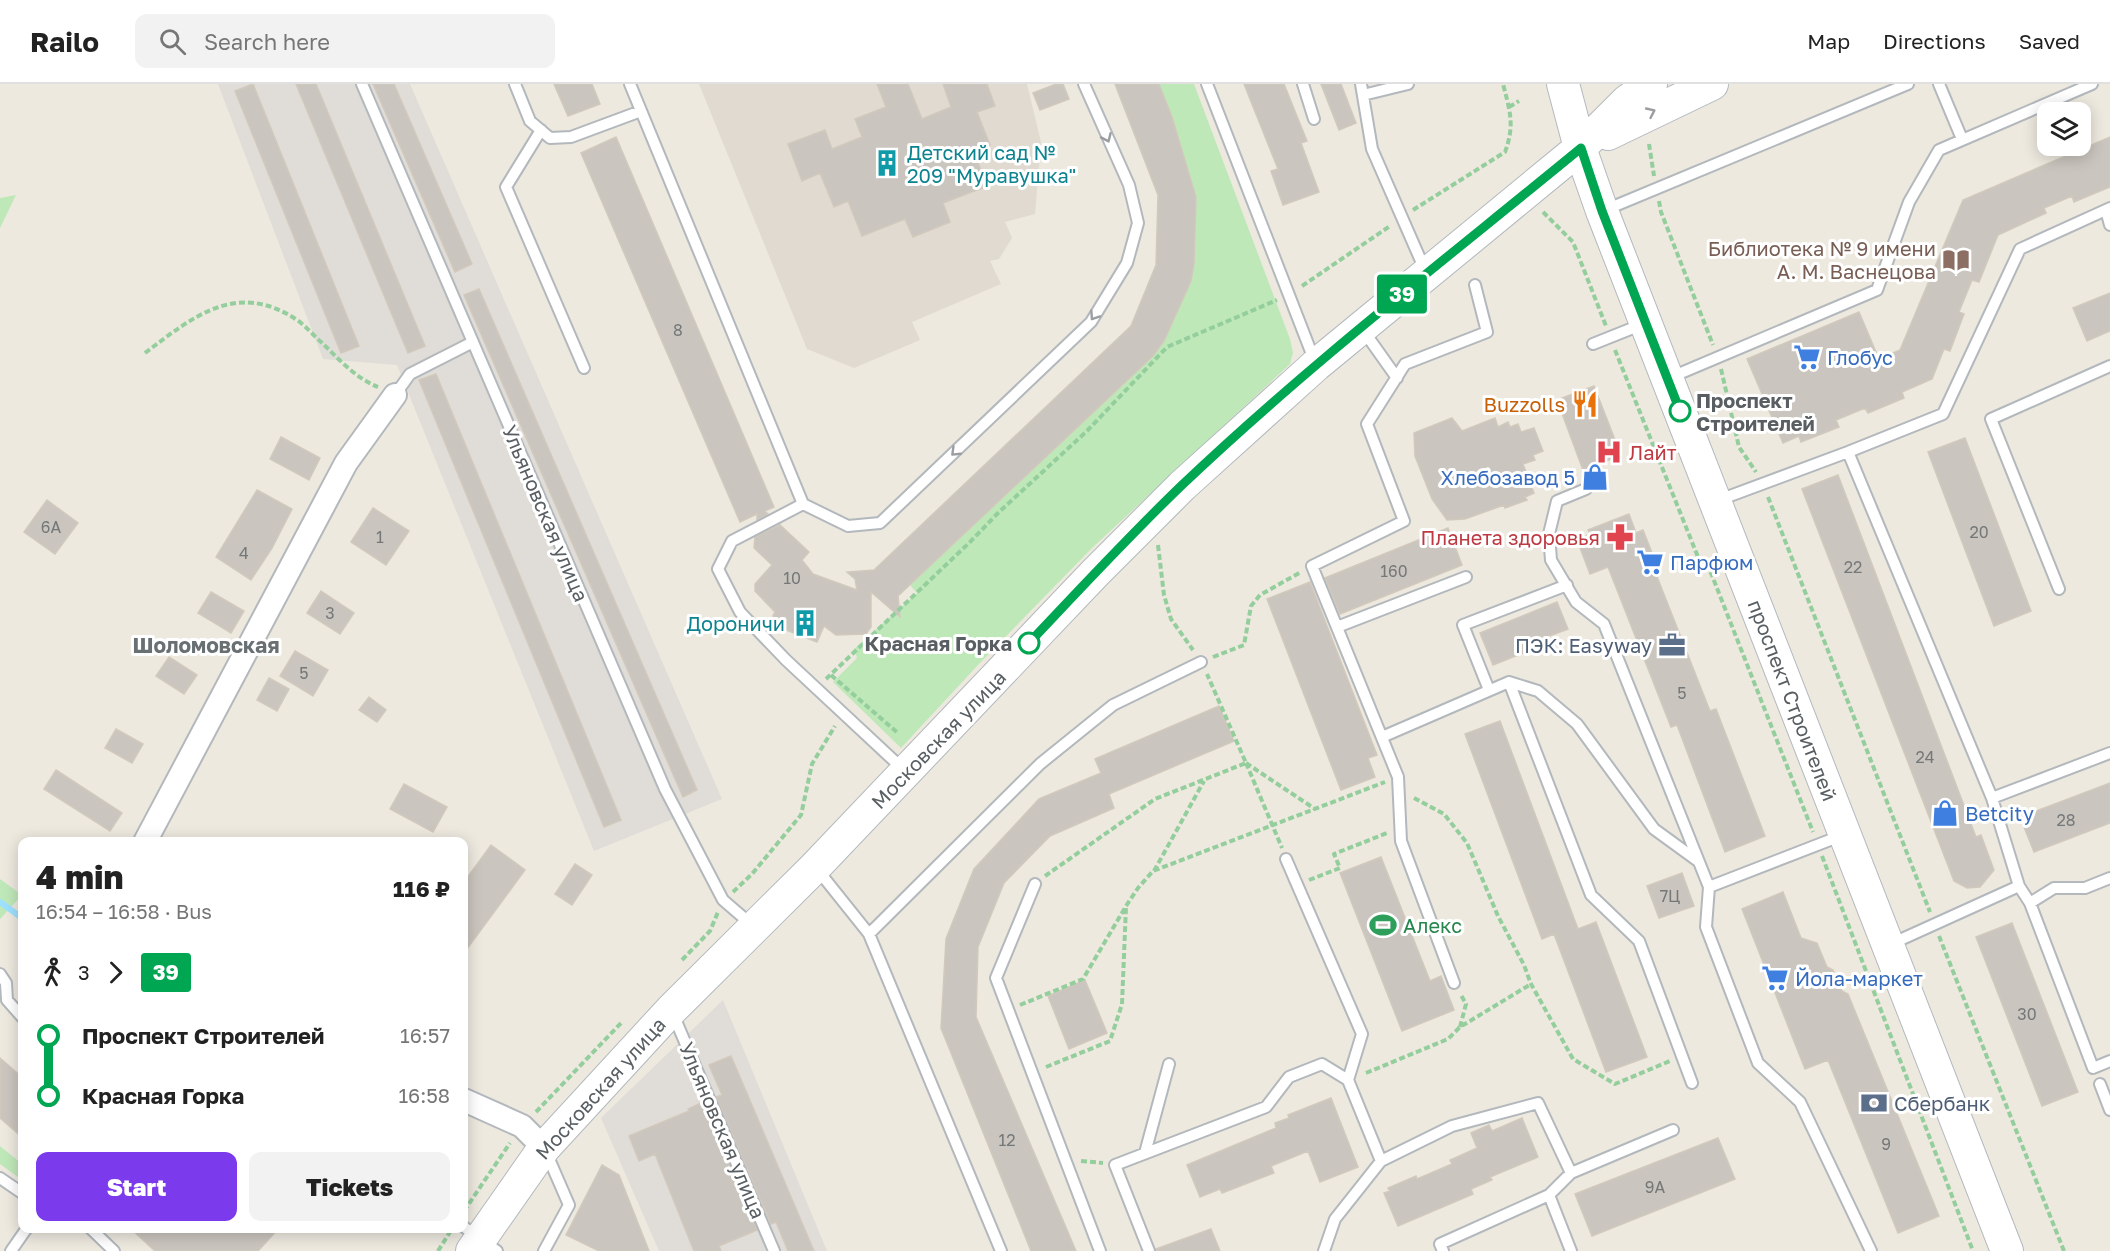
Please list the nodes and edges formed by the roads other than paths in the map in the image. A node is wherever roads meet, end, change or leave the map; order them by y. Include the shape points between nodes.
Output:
1 (362, 84) edge
2 (515, 84) edge
3 (630, 84) edge
4 (1084, 84) edge
5 (1207, 84) edge
6 (1303, 84) edge
7 (1408, 84) edge
8 (1563, 84) edge
9 (1651, 84) edge
10 (1712, 84) edge
11 (1908, 84) edge
12 (1940, 84) edge
13 (2092, 84) edge
14 (1362, 90) edge
15 (641, 111) junction
16 (1314, 119) dead end
17 (541, 130) junction
18 (1962, 139) junction
19 (1581, 148) junction
20 (2108, 209) edge
21 (1602, 211) junction
22 (2110, 225) edge
23 (1426, 273) junction
24 (1475, 285) dead end
25 (1646, 323) junction
26 (1361, 327) junction
27 (473, 342) junction
28 (1593, 344) dead end
29 (1316, 365) junction
30 (2110, 366) edge
31 (584, 368) dead end
32 (1397, 378) junction
33 (1668, 379) junction
34 (395, 395) joint
35 (1848, 452) junction
36 (1586, 489) dead end
37 (1715, 501) junction
38 (803, 504) junction
39 (1466, 577) dead end
40 (1567, 585) junction
41 (2059, 589) dead end
42 (1337, 627) junction
43 (1201, 662) road end
44 (1509, 682) junction
45 (1490, 690) junction
46 (1382, 737) junction
47 (2110, 753) edge
48 (906, 772) junction
49 (1992, 798) junction
50 (148, 837) edge
51 (1832, 840) junction
52 (1286, 859) road end
53 (1698, 861) junction
54 (815, 867) junction
55 (2110, 878) edge
56 (1035, 884) road end
57 (2019, 886) junction
58 (1709, 887) junction
59 (2030, 903) junction
60 (754, 928) junction
61 (869, 933) junction
62 (1888, 945) junction
63 (0, 974) edge
64 (1455, 983) road end
65 (672, 1010) junction
66 (18, 1012) edge
67 (2110, 1061) edge
68 (1169, 1064) dead end
69 (1348, 1080) junction
70 (1692, 1083) dead end
71 (2100, 1084) dead end
72 (468, 1102) edge
73 (2110, 1110) edge
74 (1673, 1130) dead end
75 (544, 1148) junction
76 (1145, 1154) junction
77 (1381, 1161) junction
78 (1571, 1173) junction
79 (0, 1178) edge
80 (18, 1190) edge
81 (1550, 1195) junction
82 (24, 1233) edge
83 (95, 1233) edge
84 (473, 1239) edge
85 (11, 1251) edge
86 (114, 1251) edge
87 (544, 1251) edge
88 (774, 1251) edge
89 (1001, 1251) edge
90 (1100, 1251) edge
91 (1149, 1251) edge
92 (1324, 1251) edge
93 (1443, 1251) edge
94 (1571, 1251) edge
95 (1872, 1251) edge
96 (2006, 1251) edge

1 - 27 lane, Ульяновская улица
2 - 17 lane via 530,121
3 - 15 lane
4 -> 38 lane via 1129,185 1138,223 1127,262 1091,322 880,523 849,526
5 - 29 lane
6 - 16 lane
7 - 14 lane
8 - 19 main road, проспект Строителей
9 - 19 main road, Московская улица via 1627,101
19 -> 10 main road, Московская улица
11 - 21 lane
12 - 18 lane
13 - 18 lane
14 - 23 lane via 1372,149
15 - 17 lane via 571,137 550,138
15 - 38 lane
17 - 31 lane via 506,187
18 - 33 lane via 1939,150 1909,202 1877,290
19 - 21 main road, проспект Строителей
19 - 23 main road, Московская улица
20 - 22 lane
20 - 35 lane via 2020,249 1942,414
21 - 25 main road, проспект Строителей
23 - 26 main road, Московская улица
24 - 32 lane via 1487,333 1405,364
25 - 28 lane
25 - 33 main road, проспект Строителей
26 - 29 main road, Московская улица
26 - 32 lane
27 - 34 lane via 410,374
27 - 60 lane, Ульяновская улица via 665,789 723,900
29 - 48 main road, Московская улица via 1166,502
30 - 41 lane via 1991,419
32 - 42 lane via 1367,424 1404,520 1312,566
33 - 37 main road, проспект Строителей
34 - 50 street via 346,463
35 - 37 lane
35 - 49 lane
36 - 40 lane via 1557,501 1550,534 1551,560
37 - 51 main road, проспект Строителей
38 - 48 lane via 732,541 718,569 740,612
39 - 42 lane
40 - 45 lane via 1463,625
40 - 53 lane via 1576,602 1604,624
42 - 46 lane
43 - 61 lane via 1113,705 1040,764
44 - 45 lane
44 - 53 lane via 1538,691 1577,724 1654,829
44 - 70 lane via 1591,895 1639,941
45 - 46 lane
46 - 64 lane via 1398,777 1401,841
47 - 49 lane
48 - 54 main road, Московская улица
49 - 57 lane
51 - 58 lane
51 - 62 main road, проспект Строителей
52 - 69 lane via 1362,1034
53 - 58 lane
54 - 60 main road, Московская улица
54 - 61 lane
55 - 59 lane via 2085,888 2054,888
56 - 90 lane via 996,978
57 - 59 lane
57 - 62 lane
58 - 95 lane via 1706,927 1758,1064 1800,1102
59 - 67 lane via 2093,1068
60 - 65 main road, Московская улица
61 - 89 lane
62 - 96 main road, проспект Строителей
63 - 66 lane via 6,983 7,1000
65 - 75 main road, Московская улица
65 - 88 lane, Ульяновская улица
68 - 76 lane
69 - 76 lane via 1322,1064 1289,1077 1266,1107
69 - 77 lane
71 - 73 lane
72 - 75 street via 522,1126
74 - 78 lane
75 - 84 main road, Московская улица
75 - 87 lane via 569,1205
76 - 91 lane via 1115,1165
77 - 78 lane via 1452,1126 1538,1103
77 - 92 lane via 1335,1219
78 - 81 lane
79 - 80 lane
81 - 93 lane via 1440,1244
81 - 94 lane
82 - 85 lane
83 - 86 lane

